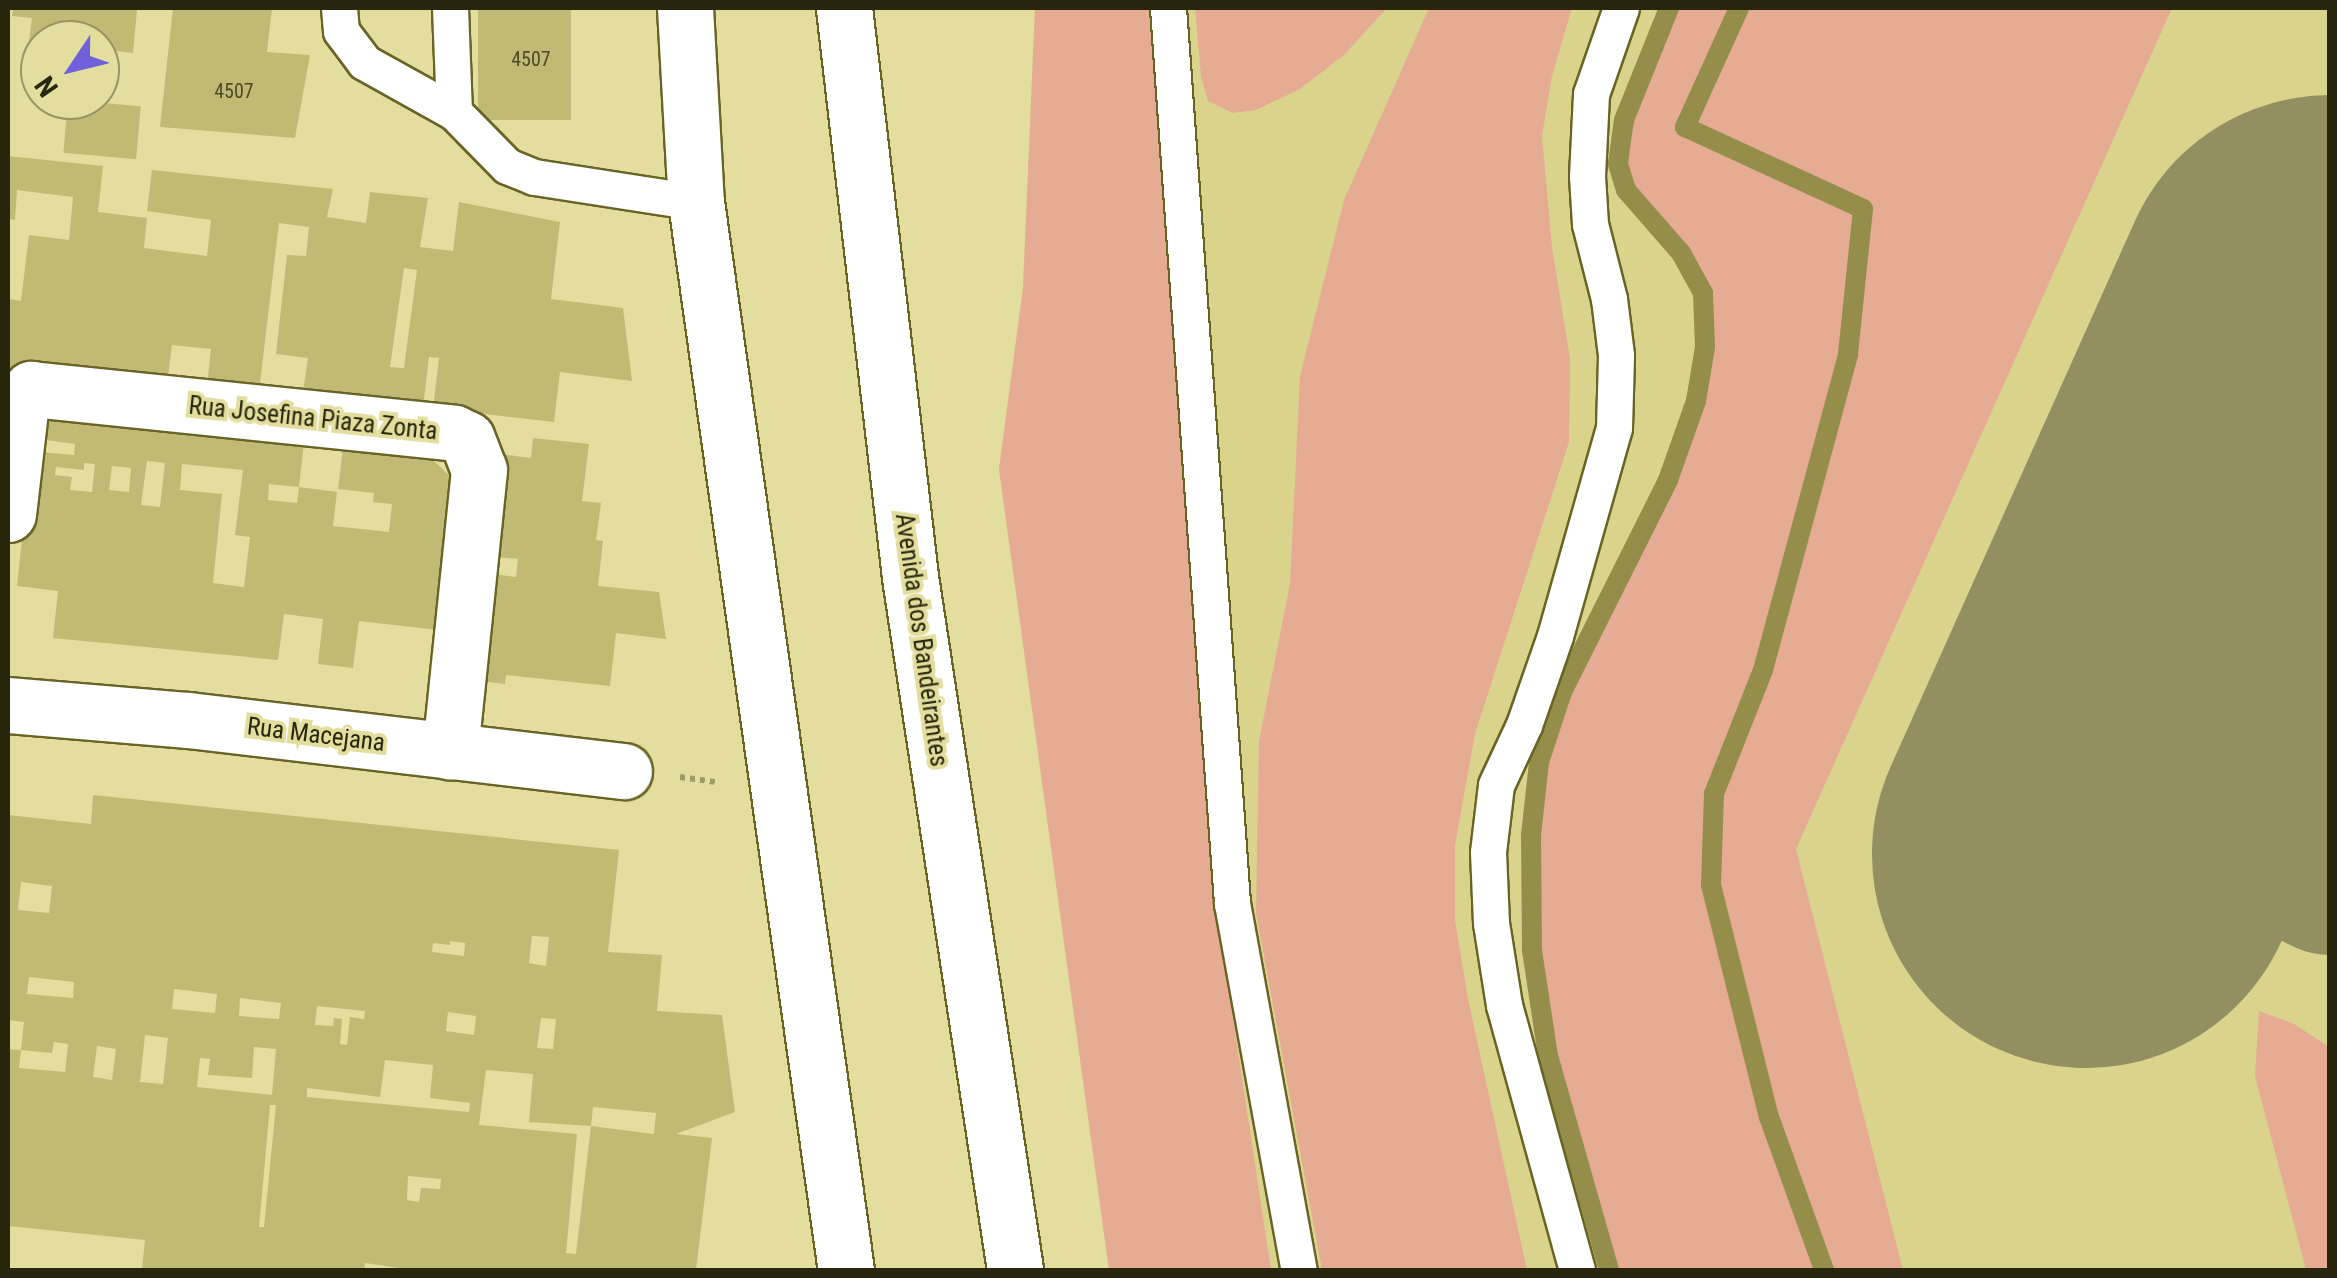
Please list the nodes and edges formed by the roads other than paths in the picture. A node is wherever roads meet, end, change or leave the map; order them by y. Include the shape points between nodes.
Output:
1 (339, 8) edge
2 (450, 8) edge
3 (685, 8) edge
4 (844, 8) edge
5 (1168, 8) edge
6 (1621, 8) edge
7 (454, 112) junction
8 (696, 202) junction
9 (8, 514) edge
10 (8, 705) edge
11 (450, 752) junction
12 (624, 771) road end
13 (846, 1270) edge
14 (1014, 1270) edge
15 (1299, 1270) edge
16 (1577, 1270) edge

1 - 7 lane via 340,31 364,62
2 - 7 lane
3 - 8 main road
4 - 14 main road, Avenida dos Bandeirantes via 910,577
5 - 15 lane via 1232,903
6 - 16 lane via 1592,94 1587,176 1616,355 1614,428 1555,636 1496,785 1488,852 1504,1005
7 - 8 lane via 507,166 534,177
8 - 13 main road
9 - 11 main road, Rua Josefina Piaza Zonta via 21,401 31,390 467,439 479,470
10 - 11 main road, Rua Macejana
11 - 12 main road, Rua Macejana

